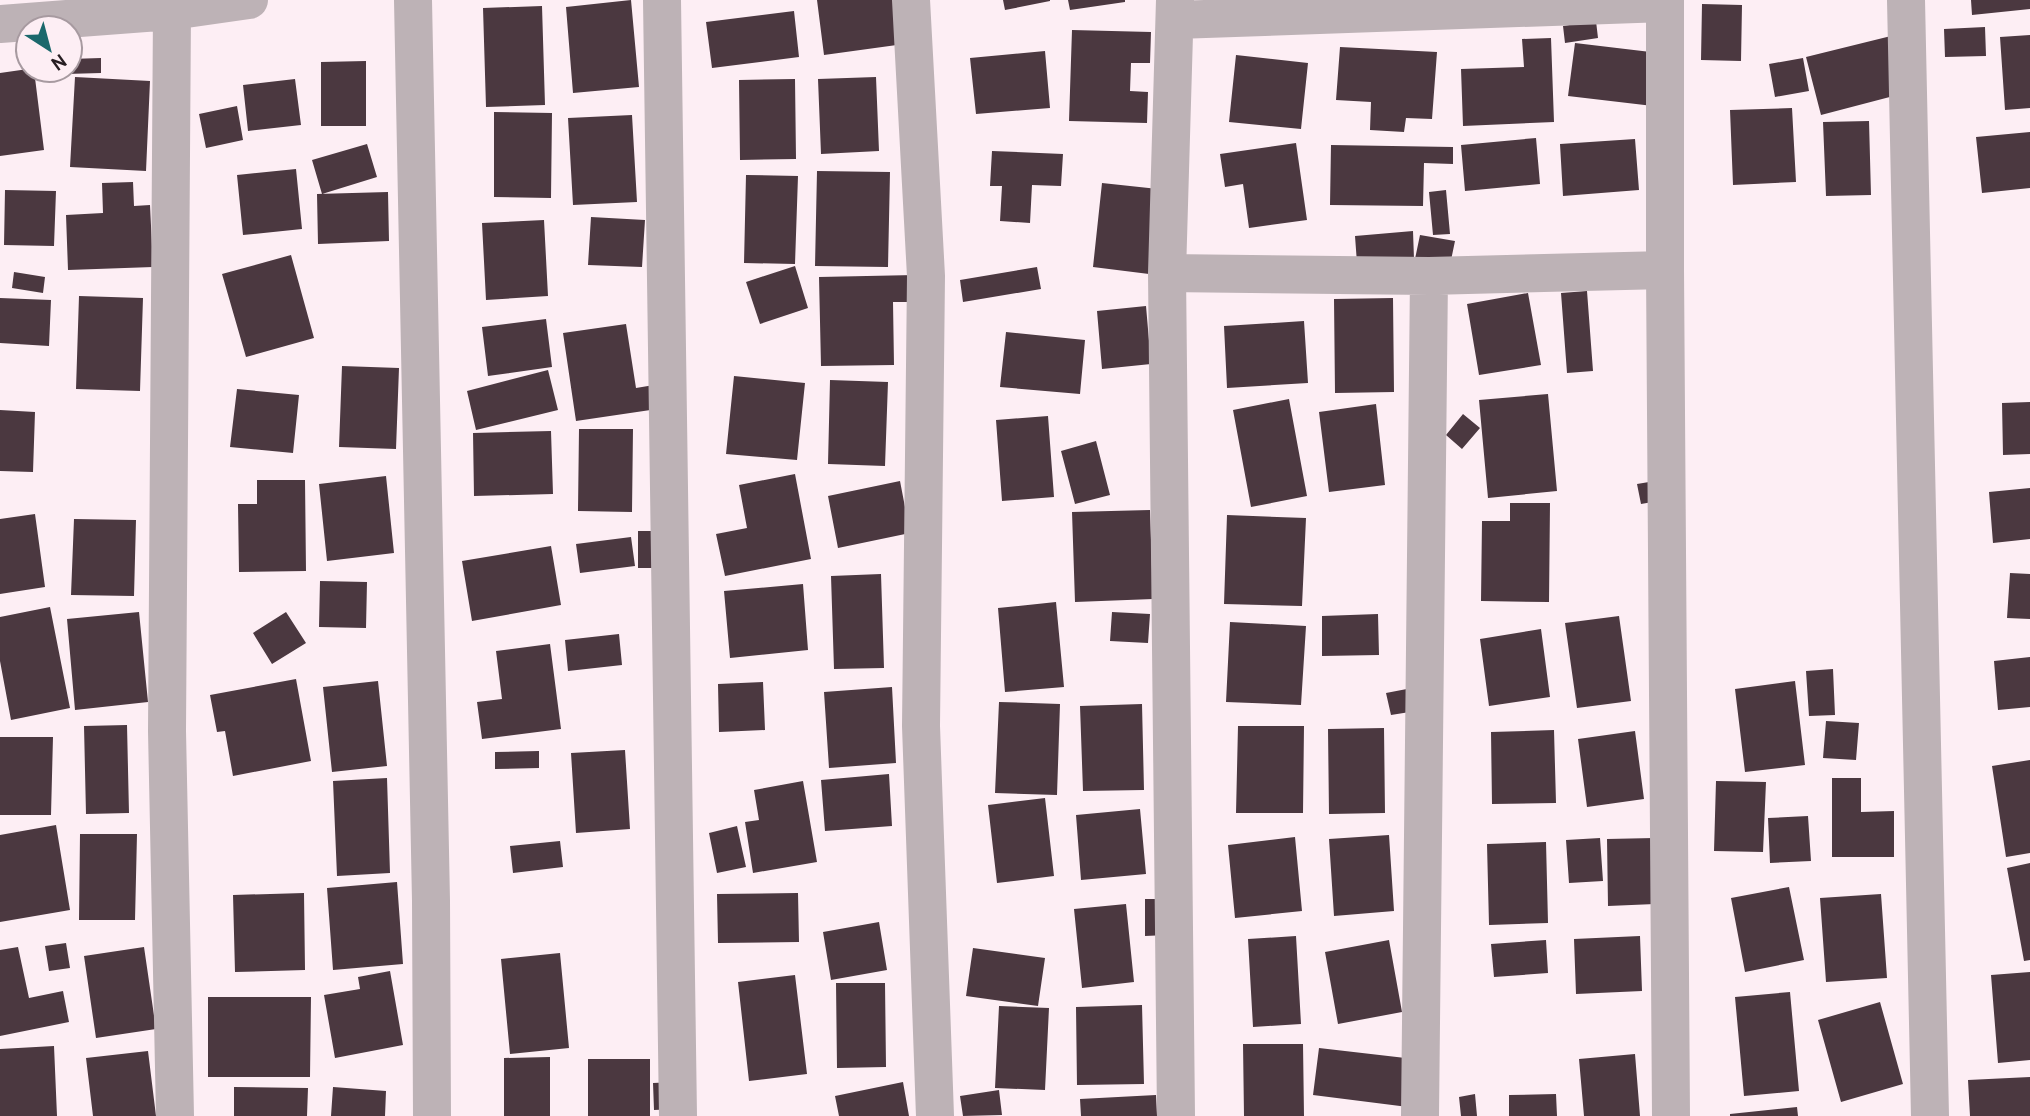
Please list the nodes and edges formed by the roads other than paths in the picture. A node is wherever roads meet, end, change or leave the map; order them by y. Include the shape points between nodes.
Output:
1 (249, 0) edge
2 (414, 0) edge
3 (662, 0) edge
4 (911, 0) edge
5 (1906, 0) edge
6 (1665, 1) edge
7 (47, 10) edge
8 (1175, 10) edge
9 (172, 11) junction
10 (0, 24) edge
11 (1665, 270) junction
12 (1167, 273) junction
13 (1429, 276) junction
14 (175, 1116) edge
15 (432, 1116) edge
16 (678, 1116) edge
17 (935, 1116) edge
18 (1176, 1116) edge
19 (1420, 1116) edge
20 (1671, 1116) edge
21 (1930, 1116) edge

1 - 9 street
2 - 15 street
3 - 16 street
4 - 17 street via 926,276 921,726
5 - 21 street
6 - 8 street
6 - 11 street
7 - 9 street
7 - 10 street
8 - 12 street
9 - 14 street via 167,731
11 - 13 street
11 - 20 street
12 - 13 street
12 - 18 street
13 - 19 street

